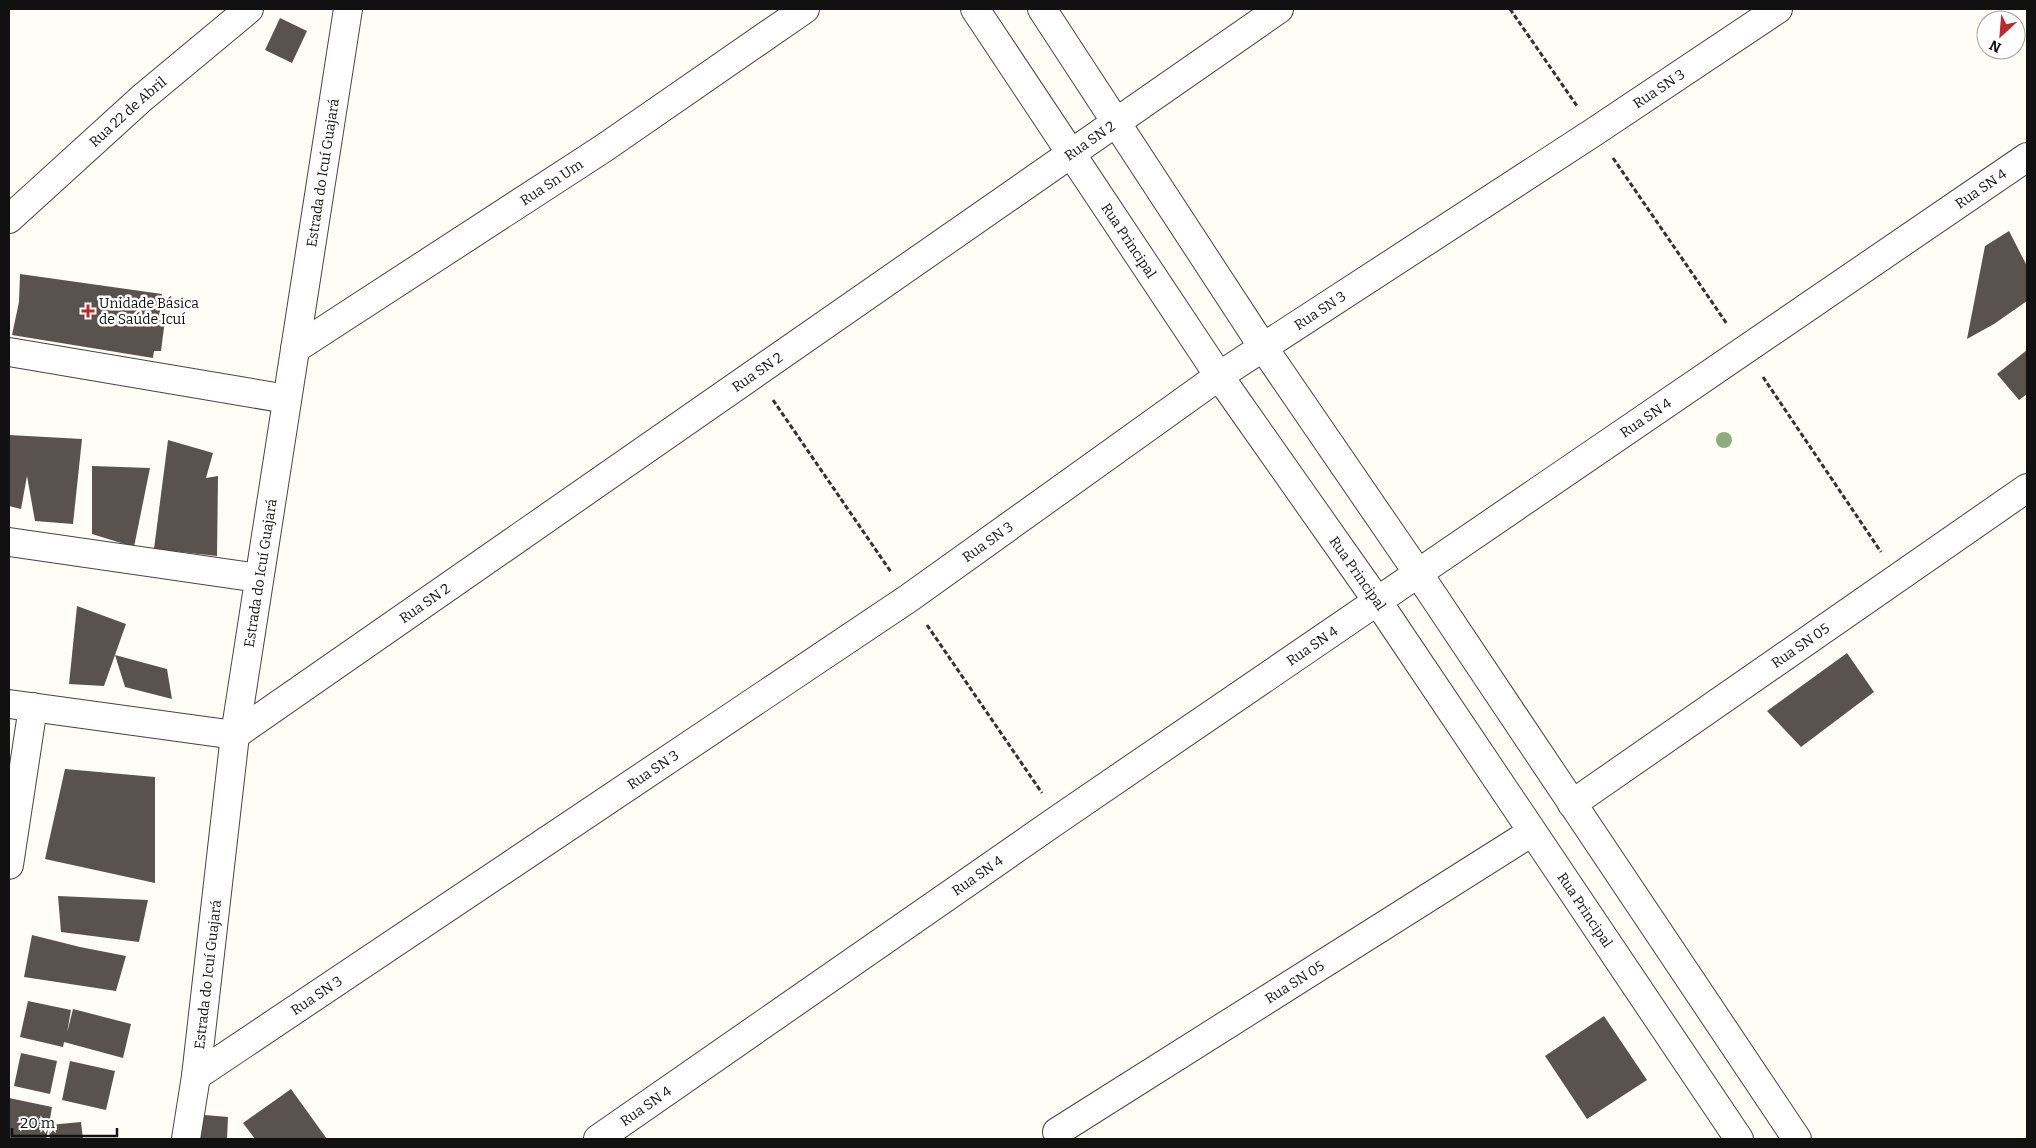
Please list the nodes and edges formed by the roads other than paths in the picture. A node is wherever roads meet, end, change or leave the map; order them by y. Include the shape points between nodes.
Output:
1 (249, 9) edge
2 (348, 9) edge
3 (805, 9) edge
4 (975, 9) edge
5 (1042, 9) edge
6 (1280, 9) edge
7 (1778, 9) edge
8 (1116, 122) junction
9 (1072, 154) junction
10 (2027, 157) edge
11 (9, 219) edge
12 (1263, 347) junction
13 (295, 349) junction
14 (9, 352) edge
15 (1219, 376) junction
16 (287, 399) junction
17 (2027, 488) edge
18 (9, 542) edge
19 (1418, 573) junction
20 (259, 578) junction
21 (1378, 602) junction
22 (21, 706) edge
23 (235, 735) junction
24 (1572, 804) junction
25 (1532, 832) junction
26 (9, 865) edge
27 (196, 1076) junction
28 (1057, 1132) dead end
29 (186, 1139) edge
30 (598, 1139) edge
31 (1739, 1139) edge
32 (1796, 1139) edge

1 - 11 street, Rua 22 de Abril via 142,98
2 - 13 street, Estrada do Icuí Guajará
3 - 13 street, Rua Sn Um via 604,148
4 - 9 street, Rua Principal
5 - 8 street
6 - 8 street, Rua SN 2
7 - 12 street, Rua SN 3
8 - 9 street, Rua SN 2
8 - 12 street
9 - 15 street, Rua Principal
9 - 23 street, Rua SN 2
10 - 19 street, Rua SN 4
12 - 15 street, Rua SN 3
12 - 19 street
13 - 16 street, Estrada do Icuí Guajará
14 - 16 street
15 - 21 street, Rua Principal
15 - 27 street, Rua SN 3 via 909,598
16 - 20 street, Estrada do Icuí Guajará
17 - 24 street, Rua SN 05
18 - 20 street
19 - 21 street, Rua SN 4
19 - 24 street
20 - 23 street, Estrada do Icuí Guajará
21 - 25 street, Rua Principal
21 - 30 street, Rua SN 4
22 - 23 street
22 - 26 street
23 - 27 street, Estrada do Icuí Guajará
24 - 32 street
25 - 28 street, Rua SN 05
25 - 31 street, Rua Principal
27 - 29 street, Estrada do Icuí Guajará

